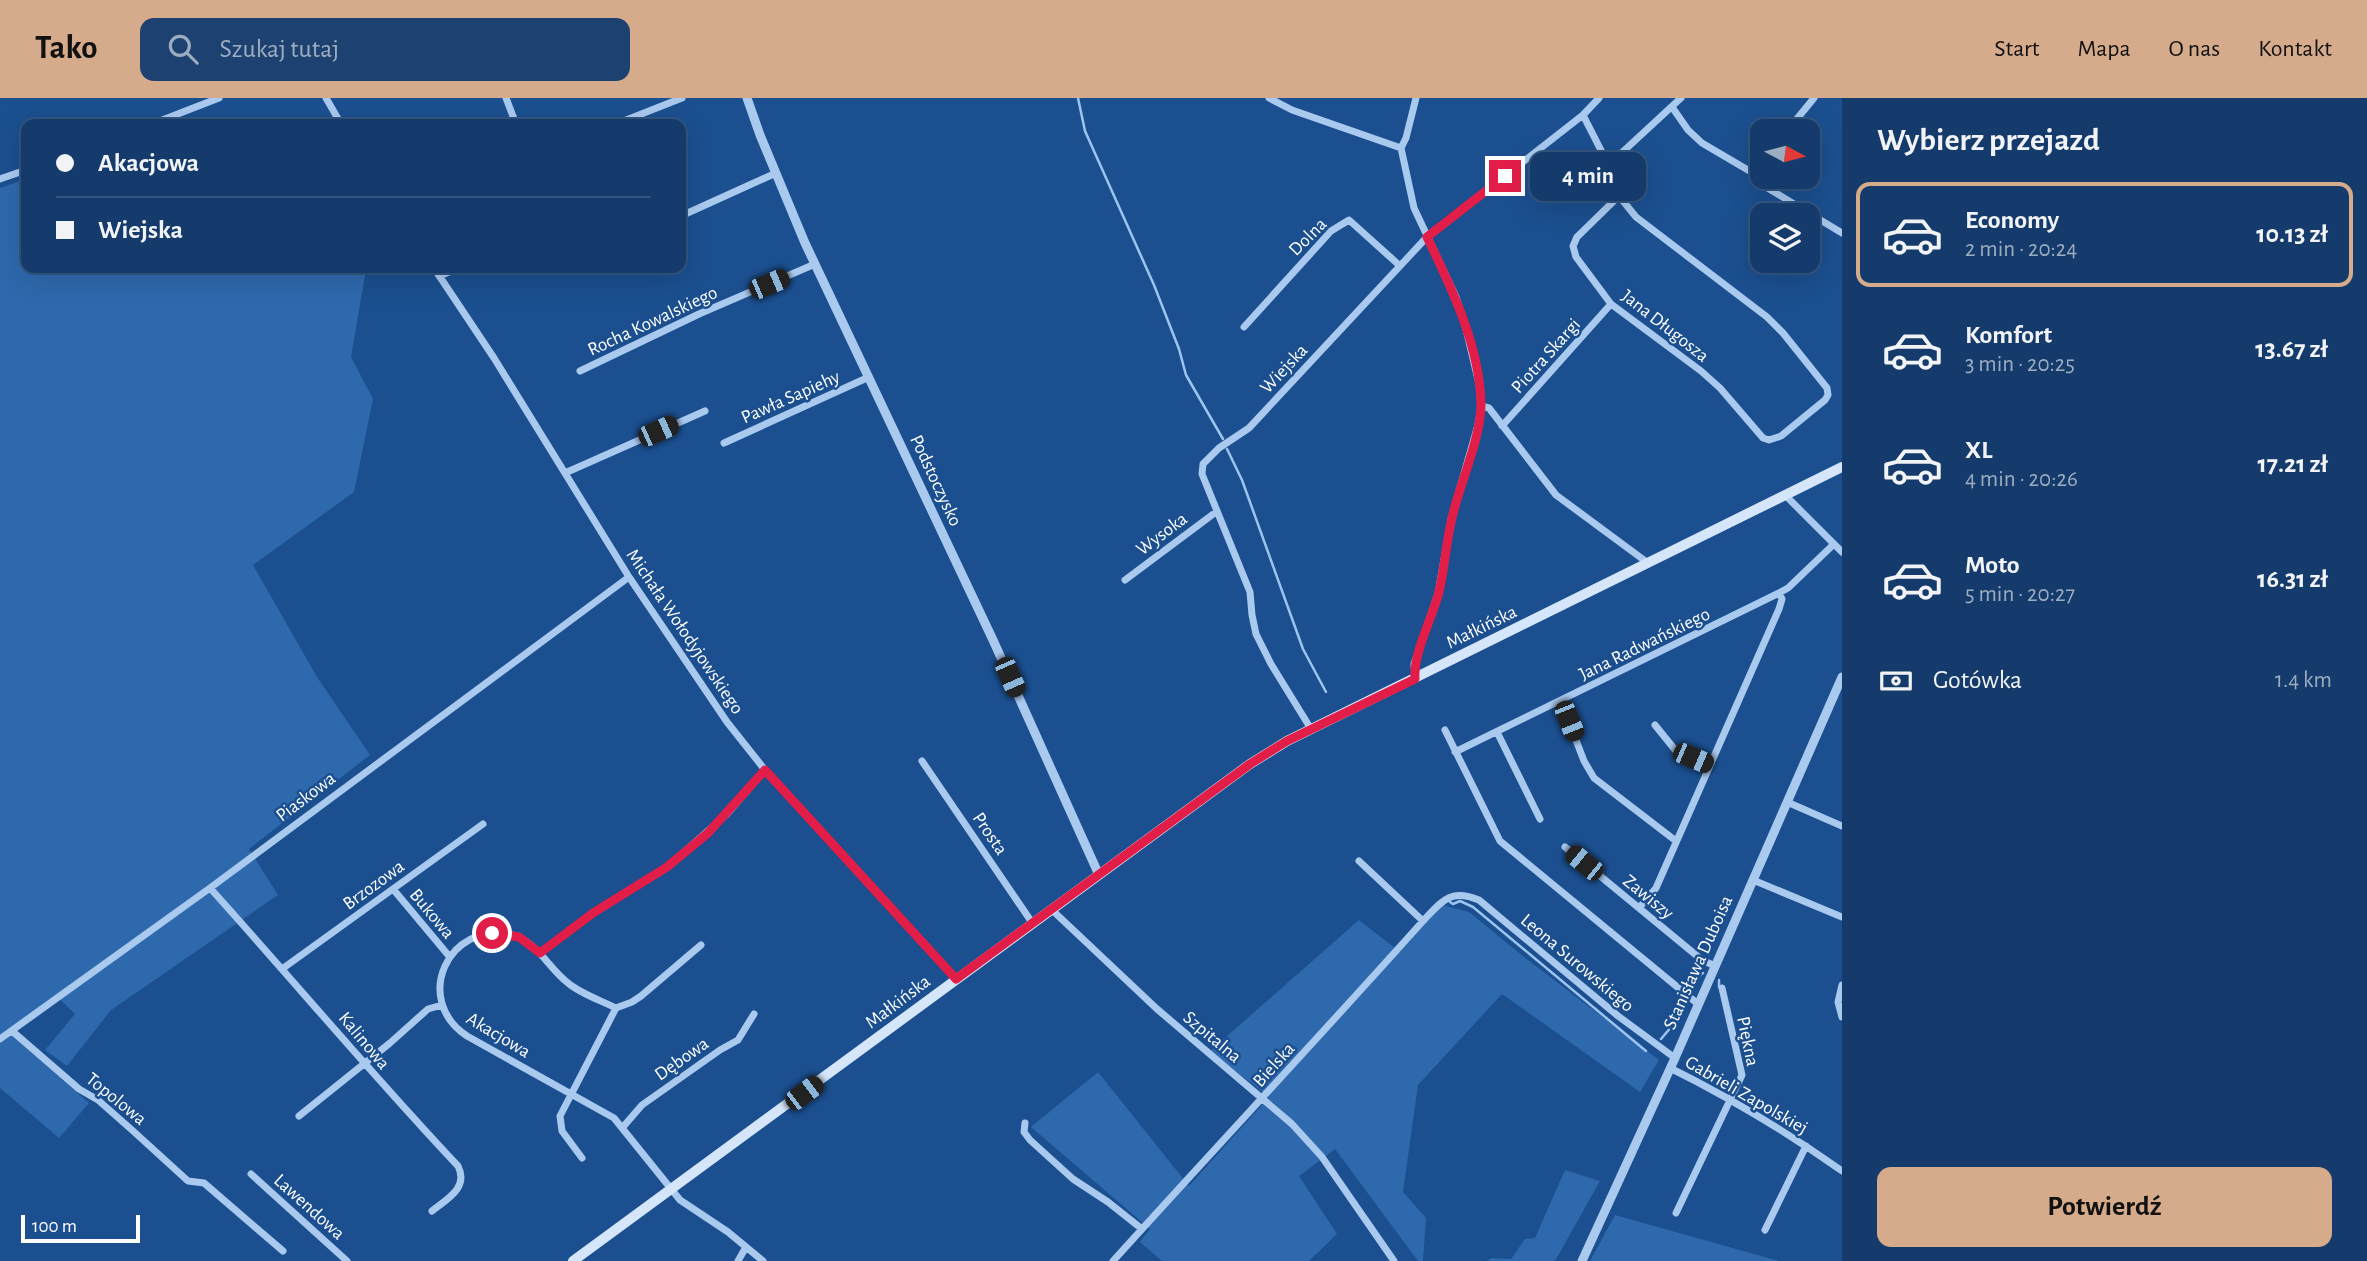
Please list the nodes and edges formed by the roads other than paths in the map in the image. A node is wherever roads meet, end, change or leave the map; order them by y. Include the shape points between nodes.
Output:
1 (219, 98) edge
2 (326, 98) edge
3 (506, 98) edge
4 (681, 98) edge
5 (747, 98) edge
6 (1269, 98) edge
7 (1416, 98) edge
8 (1599, 98) edge
9 (1681, 98) edge
10 (1814, 98) edge
11 (1672, 107) junction
12 (1583, 115) junction
13 (165, 119) edge
14 (338, 119) edge
15 (514, 119) edge
16 (628, 119) edge
17 (1797, 119) edge
18 (1401, 148) junction
19 (1607, 162) junction
20 (1750, 171) edge
21 (21, 172) edge
22 (776, 173) junction
23 (0, 179) edge
24 (1769, 189) edge
25 (1619, 197) junction
26 (686, 214) edge
27 (1842, 233) edge
28 (1427, 237) junction
29 (815, 264) junction
30 (1399, 265) junction
31 (437, 273) edge
32 (446, 273) edge
33 (439, 276) junction
34 (1611, 304) junction
35 (1244, 327) dead end
36 (580, 371) dead end
37 (869, 377) junction
38 (1481, 406) junction
39 (705, 411) dead end
40 (1502, 426) junction
41 (724, 443) dead end
42 (1842, 467) edge
43 (565, 472) junction
44 (1785, 495) junction
45 (1216, 512) junction
46 (1834, 544) junction
47 (1842, 552) edge
48 (1648, 563) junction
49 (629, 576) junction
50 (1125, 580) dead end
51 (1779, 593) junction
52 (1842, 677) edge
53 (1415, 679) junction
54 (1561, 701) junction
55 (1655, 725) dead end
56 (1311, 729) junction
57 (1444, 730) dead end
58 (1497, 732) junction
59 (1455, 752) junction
60 (922, 761) dead end
61 (1710, 765) junction
62 (765, 770) junction
63 (1787, 802) junction
64 (1540, 819) dead end
65 (483, 824) dead end
66 (1842, 826) edge
67 (1676, 841) junction
68 (1565, 847) dead end
69 (1359, 861) dead end
70 (1099, 875) junction
71 (1752, 880) junction
72 (210, 888) junction
73 (393, 889) junction
74 (1460, 895) joint
75 (1639, 908) junction
76 (1052, 910) junction
77 (1842, 917) edge
78 (1423, 921) junction
79 (1033, 924) junction
80 (701, 945) dead end
81 (540, 953) junction
82 (449, 956) junction
83 (1715, 966) junction
84 (282, 969) junction
85 (956, 979) junction
86 (1842, 985) edge
87 (1722, 988) dead end
88 (1698, 1004) junction
89 (442, 1005) junction
90 (616, 1008) junction
91 (754, 1014) dead end
92 (1842, 1017) edge
93 (12, 1031) junction
94 (0, 1039) edge
95 (1675, 1058) junction
96 (364, 1063) junction
97 (1670, 1068) junction
98 (570, 1093) junction
99 (1263, 1098) junction
100 (1731, 1098) junction
101 (299, 1116) dead end
102 (1025, 1124) dead end
103 (623, 1128) junction
104 (1806, 1146) junction
105 (582, 1158) dead end
106 (1842, 1171) edge
107 (251, 1174) dead end
108 (672, 1190) junction
109 (432, 1211) dead end
110 (1676, 1213) dead end
111 (1142, 1229) junction
112 (1765, 1230) dead end
113 (746, 1247) junction
114 (283, 1251) dead end
115 (347, 1261) edge
116 (573, 1261) edge
117 (738, 1261) edge
118 (763, 1261) edge
119 (1113, 1261) edge
120 (1394, 1261) edge
121 (1582, 1261) edge

1 - 13 street
2 - 14 street
3 - 15 street
4 - 16 street
5 - 22 street, Podstoczysko
6 - 18 street
7 - 18 street
8 - 12 street, Wiejska
9 - 11 street
10 - 17 street
11 - 19 street
11 - 20 street via 1702,143
12 - 19 street
12 - 28 street, Wiejska
18 - 28 street via 1414,208
19 - 25 street
21 - 23 street
22 - 26 street
22 - 29 street, Podstoczysko
24 - 27 street
25 - 34 street, Jana Długosza via 1573,246 1576,257
25 - 34 street, Jana Długosza via 1636,217 1767,317 1827,388 1828,395 1781,436 1763,438 1701,371
28 - 30 street, Wiejska
28 - 38 street via 1456,297
29 - 36 street, Rocha Kowalskiego
29 - 37 street, Podstoczysko
30 - 35 street, Dolna via 1349,220 1331,231
30 - 45 street, Wiejska via 1249,428 1203,464 1202,474
31 - 33 street, Michała Wołodyjowskiego
32 - 33 street
33 - 43 street, Michała Wołodyjowskiego
34 - 40 street, Piotra Skargi
37 - 41 street, Pawła Sapiehy
37 - 70 street, Podstoczysko
38 - 40 street via 1489,408
38 - 53 street via 1451,519 1438,593 1414,664
39 - 43 street
40 - 48 street via 1556,495
42 - 44 main road, Małkińska
43 - 49 street, Michała Wołodyjowskiego
44 - 46 street
44 - 48 main road, Małkińska
45 - 50 street, Wysoka
45 - 56 street, Wiejska via 1250,592 1256,634
46 - 47 street
46 - 51 street, Jana Radwańskiego
48 - 53 main road, Małkińska
49 - 62 street, Michała Wołodyjowskiego via 727,722
49 - 72 street, Piaskowa
51 - 54 street, Jana Radwańskiego
51 - 61 street via 1779,609
52 - 63 street, Stanisława Duboisa
53 - 56 main road, Małkińska
54 - 58 street, Jana Radwańskiego
54 - 67 street via 1594,778
55 - 61 street via 1676,751
56 - 70 main road, Małkińska via 1250,764
57 - 59 street
58 - 59 street, Jana Radwańskiego
58 - 64 street
59 - 88 street via 1500,841
60 - 79 street, Prosta
61 - 67 street
62 - 81 street via 708,833 667,867
62 - 85 street, Michała Wołodyjowskiego
63 - 66 street
63 - 71 street, Stanisława Duboisa
65 - 73 street, Brzozowa
67 - 75 street via 1656,888
68 - 75 street, Zawiszy
69 - 78 street
70 - 76 main road, Małkińska
71 - 77 street
71 - 83 street, Stanisława Duboisa
72 - 84 street, Kalinowa
72 - 93 street, Piaskowa
73 - 82 street, Bukowa
73 - 84 street, Brzozowa
74 - 78 street, Bielska via 1444,899
74 - 95 street, Leona Surowskiego via 1479,900
75 - 83 street, Zawiszy
76 - 79 main road, Małkińska
76 - 99 street, Szpitalna via 1157,1009
78 - 99 street, Bielska
79 - 85 main road, Małkińska
80 - 90 street via 641,996
81 - 82 street via 519,937 492,933 468,940
81 - 90 street via 569,984
82 - 89 street, Akacjowa via 440,980
83 - 88 street, Stanisława Duboisa
84 - 96 street, Kalinowa
85 - 108 main road, Małkińska
86 - 92 street via 1838,1002
87 - 100 street, Piękna via 1742,1075
88 - 95 street, Stanisława Duboisa
89 - 96 street via 428,1009
89 - 98 street, Akacjowa via 459,1031
90 - 98 street
91 - 103 street, Dębowa via 738,1040 642,1105
93 - 94 street, Piaskowa
93 - 114 street, Topolowa via 188,1181 204,1183
95 - 97 street, Stanisława Duboisa
96 - 101 street
96 - 109 street, Kalinowa via 463,1175 456,1192
97 - 100 street, Gabrieli Zapolskiej
97 - 121 street, Stanisława Duboisa
98 - 103 street, Akacjowa
98 - 105 street via 560,1124
99 - 111 street, Bielska
99 - 120 street, Szpitalna via 1322,1157
100 - 104 street, Gabrieli Zapolskiej
100 - 110 street, Piękna
102 - 111 street via 1030,1140 1073,1179
103 - 108 street, Akacjowa
104 - 106 street, Gabrieli Zapolskiej
104 - 112 street
107 - 115 street, Lawendowa
108 - 113 street, Akacjowa
108 - 116 main road, Małkińska
111 - 119 street, Bielska
113 - 117 street
113 - 118 street, Akacjowa

